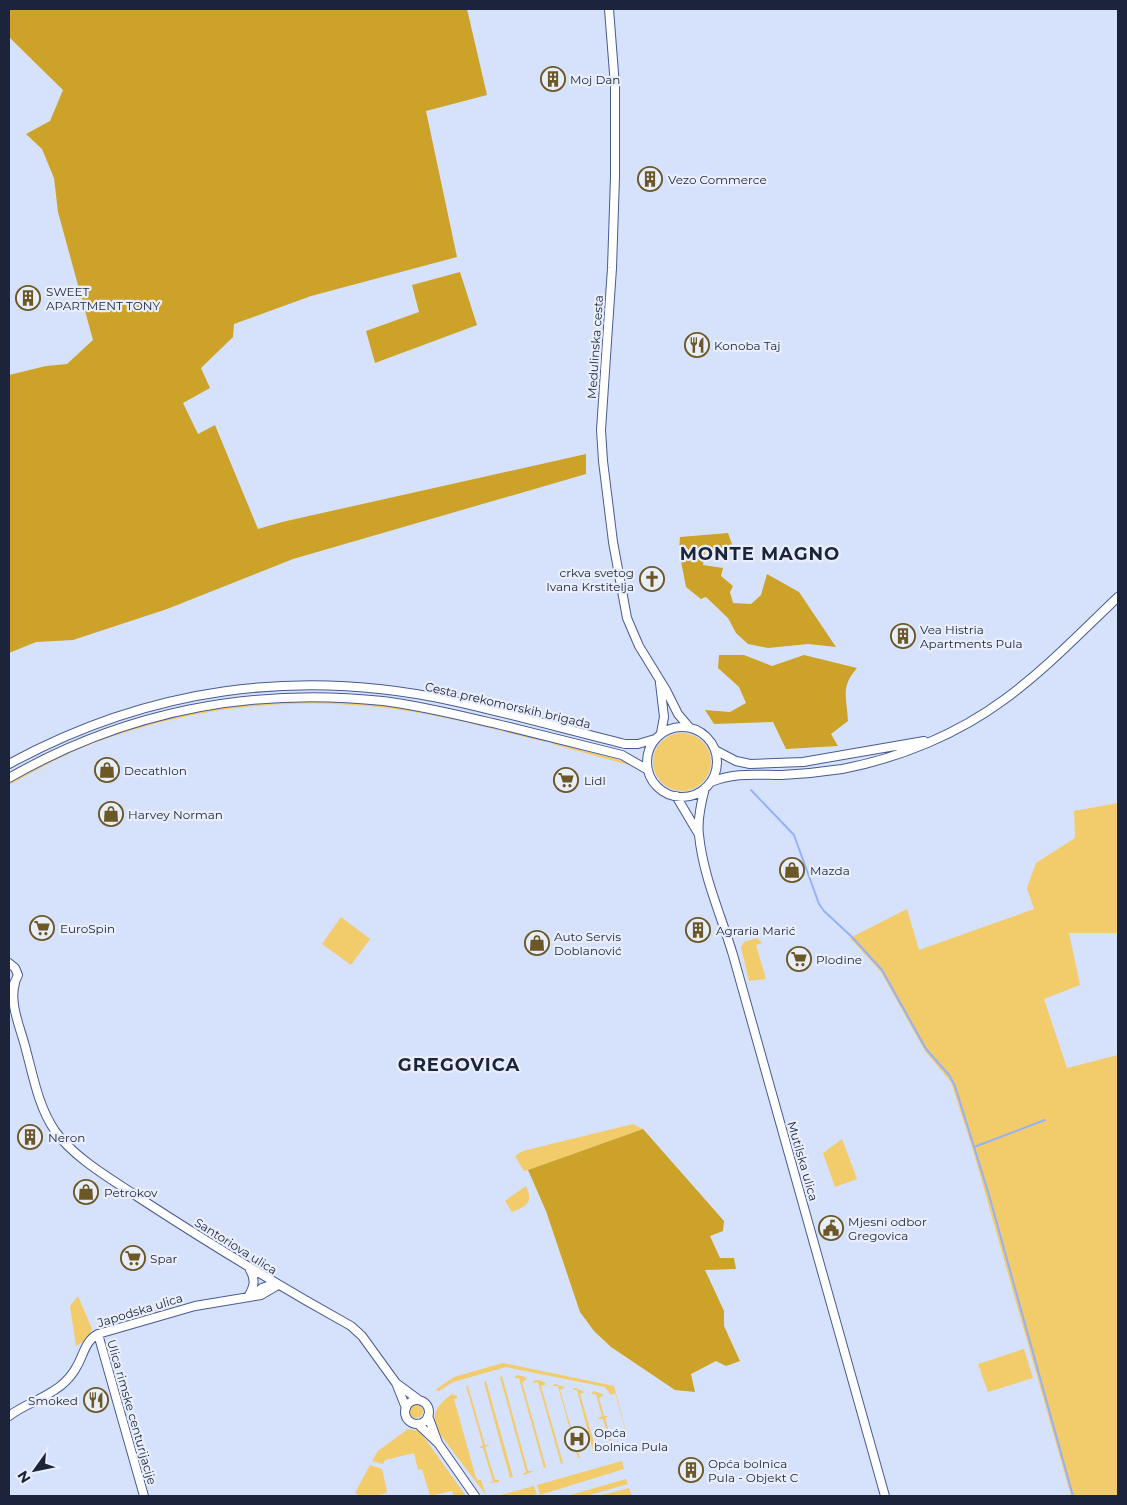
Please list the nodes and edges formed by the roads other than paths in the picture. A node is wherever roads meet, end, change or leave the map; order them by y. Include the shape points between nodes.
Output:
1 (609, 9) edge
2 (1118, 598) edge
3 (658, 676) junction
4 (689, 727) junction
5 (662, 733) junction
6 (936, 739) junction
7 (655, 740) junction
8 (715, 750) junction
9 (9, 764) edge
10 (648, 770) junction
11 (9, 778) edge
12 (711, 782) junction
13 (705, 788) junction
14 (676, 796) junction
15 (699, 833) junction
16 (9, 963) edge
17 (12, 986) edge
18 (9, 997) edge
19 (14, 1007) junction
20 (249, 1268) junction
21 (277, 1284) junction
22 (250, 1296) junction
23 (98, 1334) junction
24 (396, 1383) junction
25 (419, 1400) junction
26 (406, 1408) junction
27 (9, 1416) edge
28 (428, 1416) junction
29 (418, 1424) junction
30 (438, 1443) junction
31 (144, 1496) edge
32 (475, 1496) edge
33 (885, 1496) edge

1 - 3 main road, Medulinska cesta via 615,86 615,177 601,445 627,618 639,646
2 - 6 main road via 1005,699
3 - 4 main road, Medulinska cesta via 678,714
3 - 5 main road via 664,711
4 - 5 main road
4 - 8 main road via 700,732
5 - 7 main road
6 - 8 main road via 803,762 750,764
6 - 12 main road via 892,756 842,769 798,774 739,774
7 - 9 main road, Cesta prekomorskih brigada via 626,744 451,701 385,690 282,685 176,699 129,712 78,730
7 - 10 main road via 647,759
8 - 12 main road via 716,766
10 - 11 main road, Cesta prekomorskih brigada via 622,755 446,712 384,702 283,697 215,704 132,723 82,741
10 - 14 main road via 658,787
12 - 13 main road
13 - 14 main road via 691,795
13 - 15 main road, Mutilska ulica
14 - 15 main road, Mutilska ulica
15 - 33 main road, Mutilska ulica via 705,866
16 - 17 main road via 18,975
17 - 19 main road
18 - 19 main road
19 - 20 main road, Santoriova ulica via 42,1106 69,1147 109,1178
20 - 21 main road, Santoriova ulica
20 - 22 main road via 254,1277
21 - 22 main road, Japodska ulica
21 - 24 main road, Santoriova ulica via 357,1331
22 - 23 main road, Japodska ulica via 195,1306
23 - 27 main road, Japodska ulica via 90,1340 73,1372 59,1388
23 - 31 main road, Ulica rimske centurijacije
24 - 25 main road, Santoriova ulica
24 - 26 main road, Santoriova ulica
25 - 26 main road
25 - 28 main road via 427,1406
26 - 29 main road via 407,1419
28 - 29 main road
28 - 30 main road
29 - 30 main road
30 - 32 main road

